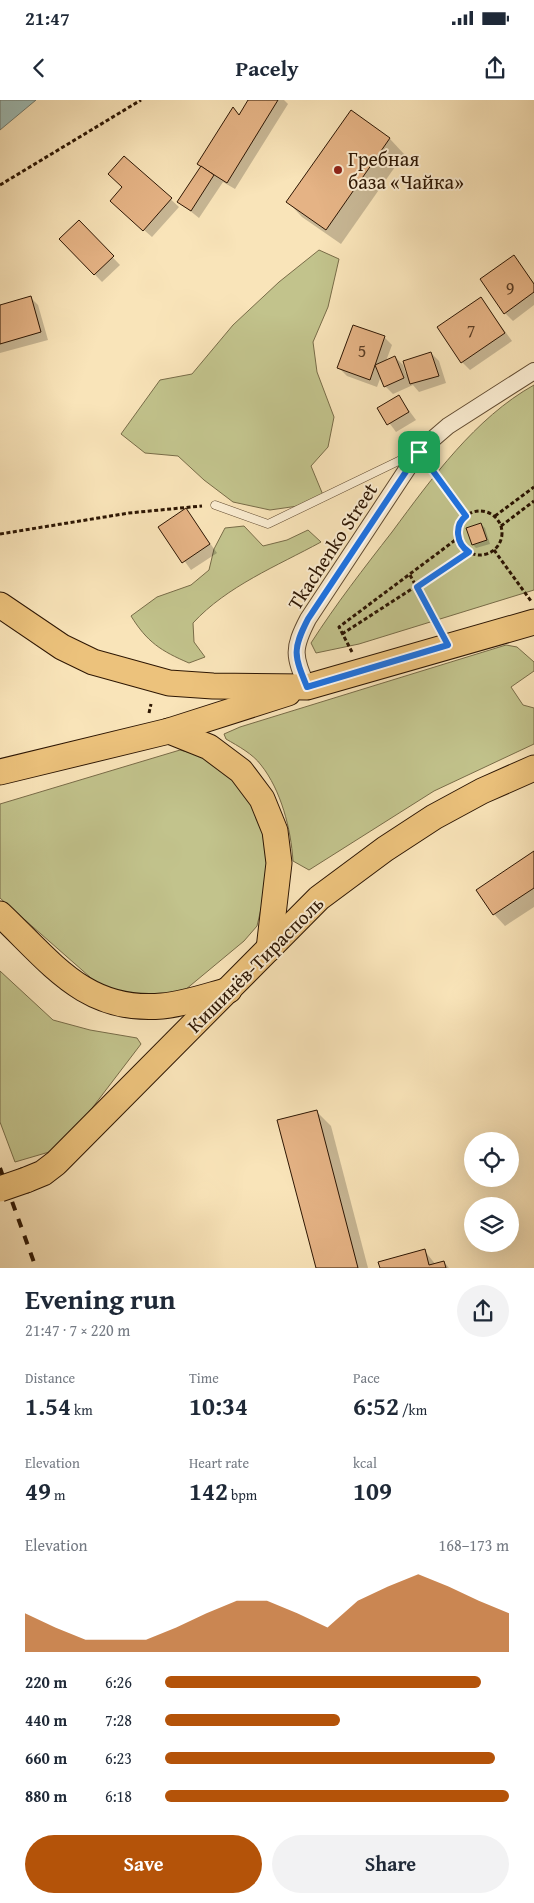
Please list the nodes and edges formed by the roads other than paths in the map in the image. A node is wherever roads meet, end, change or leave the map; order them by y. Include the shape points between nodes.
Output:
1 (534, 372) edge
2 (419, 452) junction
3 (215, 505) road end
4 (0, 605) edge
5 (532, 619) edge
6 (307, 687) junction
7 (169, 730) junction
8 (534, 768) edge
9 (0, 772) edge
10 (0, 914) edge
11 (269, 948) junction
12 (229, 990) junction
13 (0, 1189) edge

1 - 2 street, Tkachenko Street via 448,426
2 - 3 lane via 268,524
2 - 6 street, Tkachenko Street via 296,642 298,665
4 - 6 main road via 62,647 128,673 169,683
5 - 6 main road
6 - 7 main road
7 - 9 main road
7 - 11 main road via 209,747 228,761 241,771 262,799 275,831 279,863
8 - 11 main road, Кишинёв-Тирасполь via 434,817 385,849 319,898
10 - 12 main road via 82,989 114,1004 164,1006
11 - 12 main road, Кишинёв-Тирасполь
12 - 13 main road, Кишинёв-Тирасполь, bridge via 56,1163 43,1173

